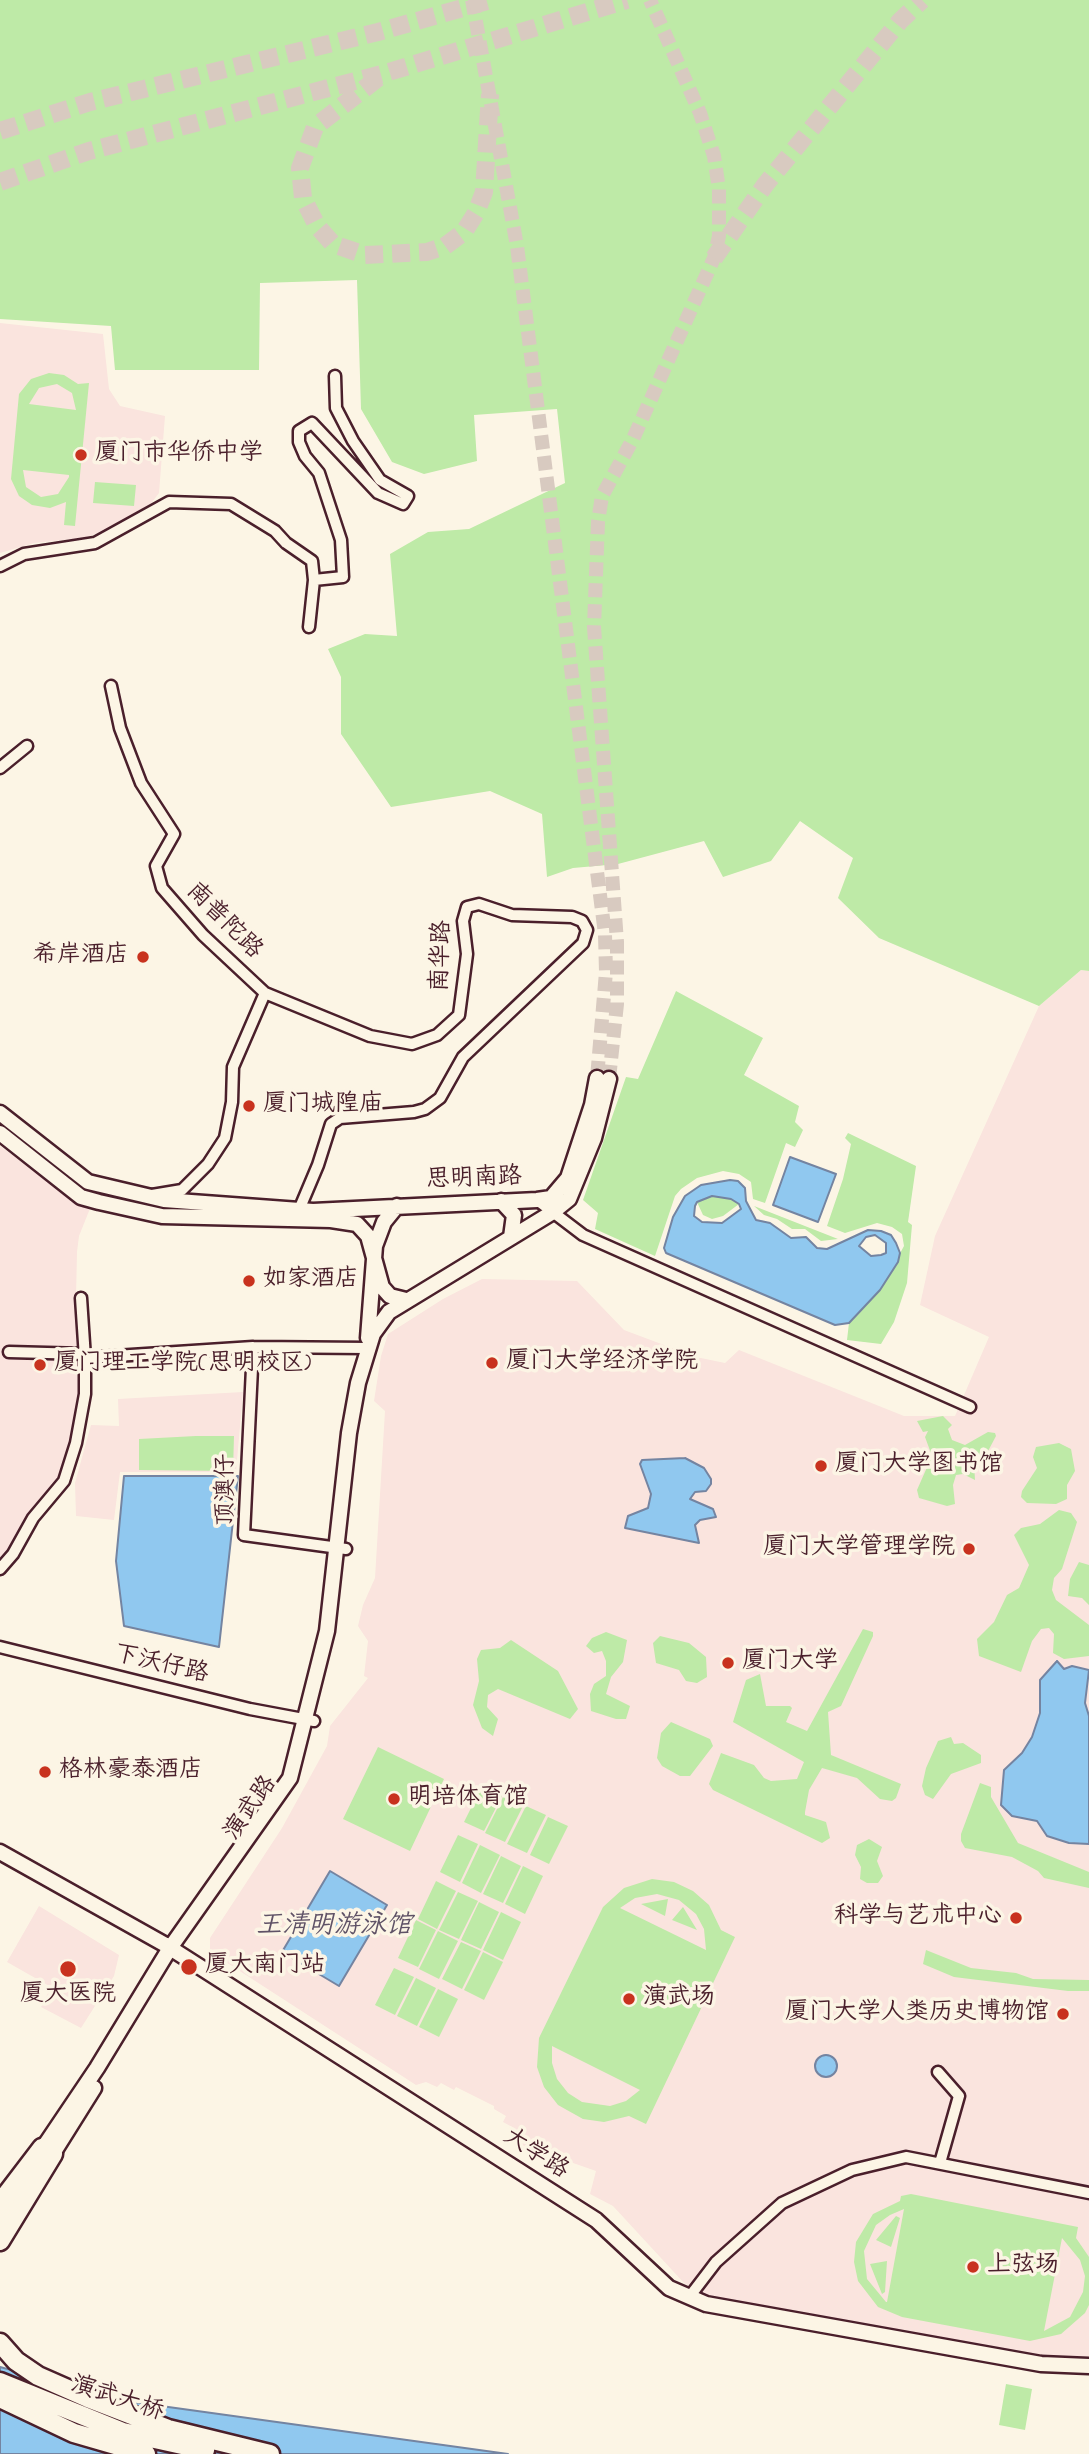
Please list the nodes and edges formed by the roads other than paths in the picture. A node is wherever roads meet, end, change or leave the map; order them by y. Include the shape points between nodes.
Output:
1 (335, 376) dead end
2 (0, 566) edge
3 (314, 580) junction
4 (309, 627) dead end
5 (111, 685) dead end
6 (27, 746) dead end
7 (0, 768) edge
8 (265, 993) junction
9 (0, 1112) edge
10 (0, 1133) edge
11 (145, 1196) junction
12 (537, 1200) junction
13 (501, 1201) junction
14 (397, 1206) junction
15 (299, 1210) junction
16 (553, 1212) junction
17 (512, 1237) junction
18 (374, 1261) junction
19 (81, 1298) dead end
20 (406, 1300) junction
21 (253, 1347) junction
22 (367, 1348) junction
23 (9, 1352) dead end
24 (85, 1356) junction
25 (970, 1407) dead end
26 (341, 1548) junction
27 (0, 1569) edge
28 (0, 1647) edge
29 (309, 1720) junction
30 (0, 1852) edge
31 (174, 1951) junction
32 (938, 2072) dead end
33 (48, 2151) junction
34 (940, 2163) junction
35 (1089, 2193) edge
36 (0, 2203) edge
37 (0, 2218) edge
38 (1, 2236) edge
39 (690, 2297) junction
40 (0, 2343) edge
41 (1089, 2366) edge
42 (0, 2382) edge
43 (0, 2398) edge
44 (0, 2407) edge
45 (74, 2433) junction
46 (146, 2454) edge
47 (222, 2454) edge
48 (270, 2454) edge

1 - 3 street via 336,408 352,441 380,480 408,496 403,504 378,493 320,430 312,423 305,425 299,431 299,442 318,473 341,540 344,567 343,577
2 - 3 street via 24,554 95,543 169,502 231,504 312,561
3 - 4 street
5 - 8 street, 南普陀路 via 120,728 141,783 174,834 156,866 162,888 203,935
6 - 7 street
8 - 11 street via 233,1067 225,1138 182,1190
8 - 15 street, 南华路 via 370,1036 412,1044 437,1035 459,1015 467,954 463,921 467,906 479,904 531,918 572,917 582,921 587,930 583,943 561,967 463,1057 440,1098 414,1112 340,1118 331,1124
9 - 11 main road, 思明南路 via 89,1182
10 - 18 main road via 81,1197 162,1216 348,1221 365,1231
11 - 15 main road, 思明南路
12 - 13 main road, 思明南路
12 - 16 street, 思明南路
12 - 16 main road via 551,1198 568,1178 603,1079 585,1162 569,1199
13 - 14 main road, 思明南路
13 - 17 main road via 514,1215
14 - 15 main road, 思明南路
14 - 18 main road, 演武路 via 380,1229
16 - 17 main road
16 - 25 street, 思明南路 via 583,1235
17 - 20 main road
18 - 20 main road via 382,1287 390,1296
18 - 22 main road, 演武路
19 - 24 street
20 - 22 main road via 389,1312
21 - 22 street
21 - 24 street
21 - 26 street, 顶澳仔 via 244,1535
22 - 26 main road, 演武路
23 - 24 street
24 - 27 street via 85,1394 64,1481
26 - 29 main road, 演武路 via 336,1632
28 - 29 street, 下沃仔路
29 - 31 main road, 演武路 via 298,1782
30 - 31 main road, 大学路
31 - 33 main road, 演武路
31 - 39 main road, 大学路 via 596,2221 669,2288
32 - 34 street via 959,2096
33 - 36 highway
33 - 37 main road, 演武路
33 - 38 highway
34 - 35 street
34 - 39 street via 906,2157 863,2167 782,2203 716,2262
39 - 41 main road, 大学路 via 706,2304 1041,2364
40 - 48 highway via 38,2376 89,2398 168,2429
42 - 47 highway, 演武大桥 via 123,2432
43 - 45 highway, 演武大桥
44 - 45 highway
45 - 46 highway, 演武大桥

